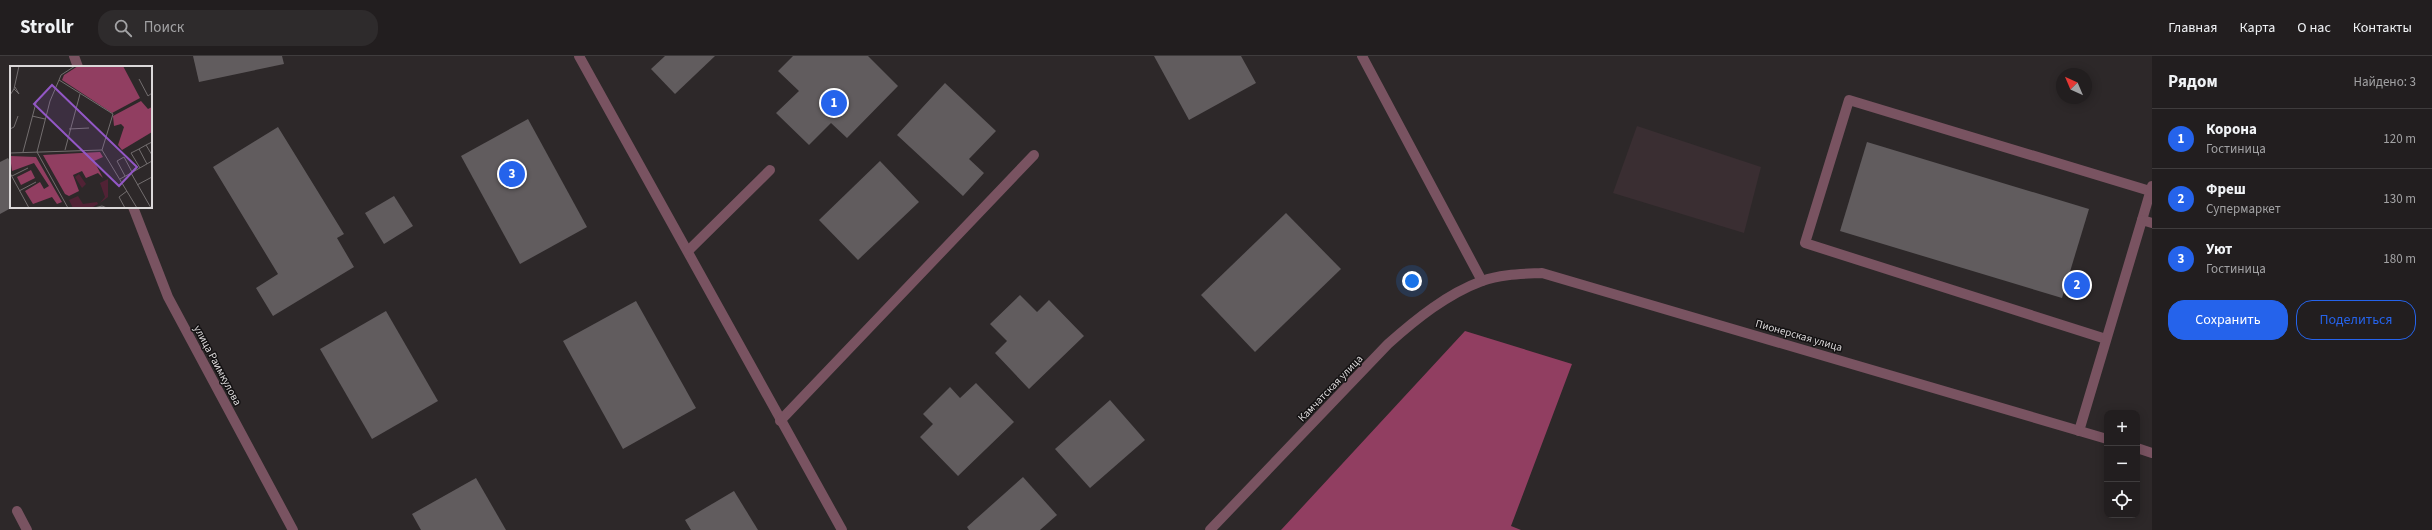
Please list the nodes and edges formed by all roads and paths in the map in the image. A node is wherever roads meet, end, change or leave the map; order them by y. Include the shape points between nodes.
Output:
1 (74, 56) edge
2 (579, 56) edge
3 (1362, 56) edge
4 (78, 66) edge
5 (1034, 154) dead end
6 (770, 170) dead end
7 (2151, 188) edge
8 (133, 208) edge
9 (2142, 220) junction
10 (2152, 223) edge
11 (688, 251) junction
12 (1482, 281) junction
13 (2106, 339) junction
14 (780, 421) junction
15 (2079, 431) junction
16 (2104, 438) edge
17 (2140, 449) edge
18 (2152, 453) edge
19 (17, 511) dead end
20 (27, 530) edge
21 (294, 530) edge
22 (842, 530) edge
23 (1210, 530) edge

1 - 4 street
2 - 11 street
3 - 12 street
5 - 14 street
6 - 11 street
7 - 9 street
7 - 13 street via 1849,100 1805,243
8 - 21 street, улица Раимкулова via 168,297
9 - 10 street
9 - 13 street
11 - 14 street
12 - 15 street, Пионерская улица via 1512,274 1542,273
12 - 23 street, Камчатская улица via 1418,317 1388,344
13 - 15 street
14 - 22 street
15 - 16 street, Пионерская улица
17 - 18 street
19 - 20 street

